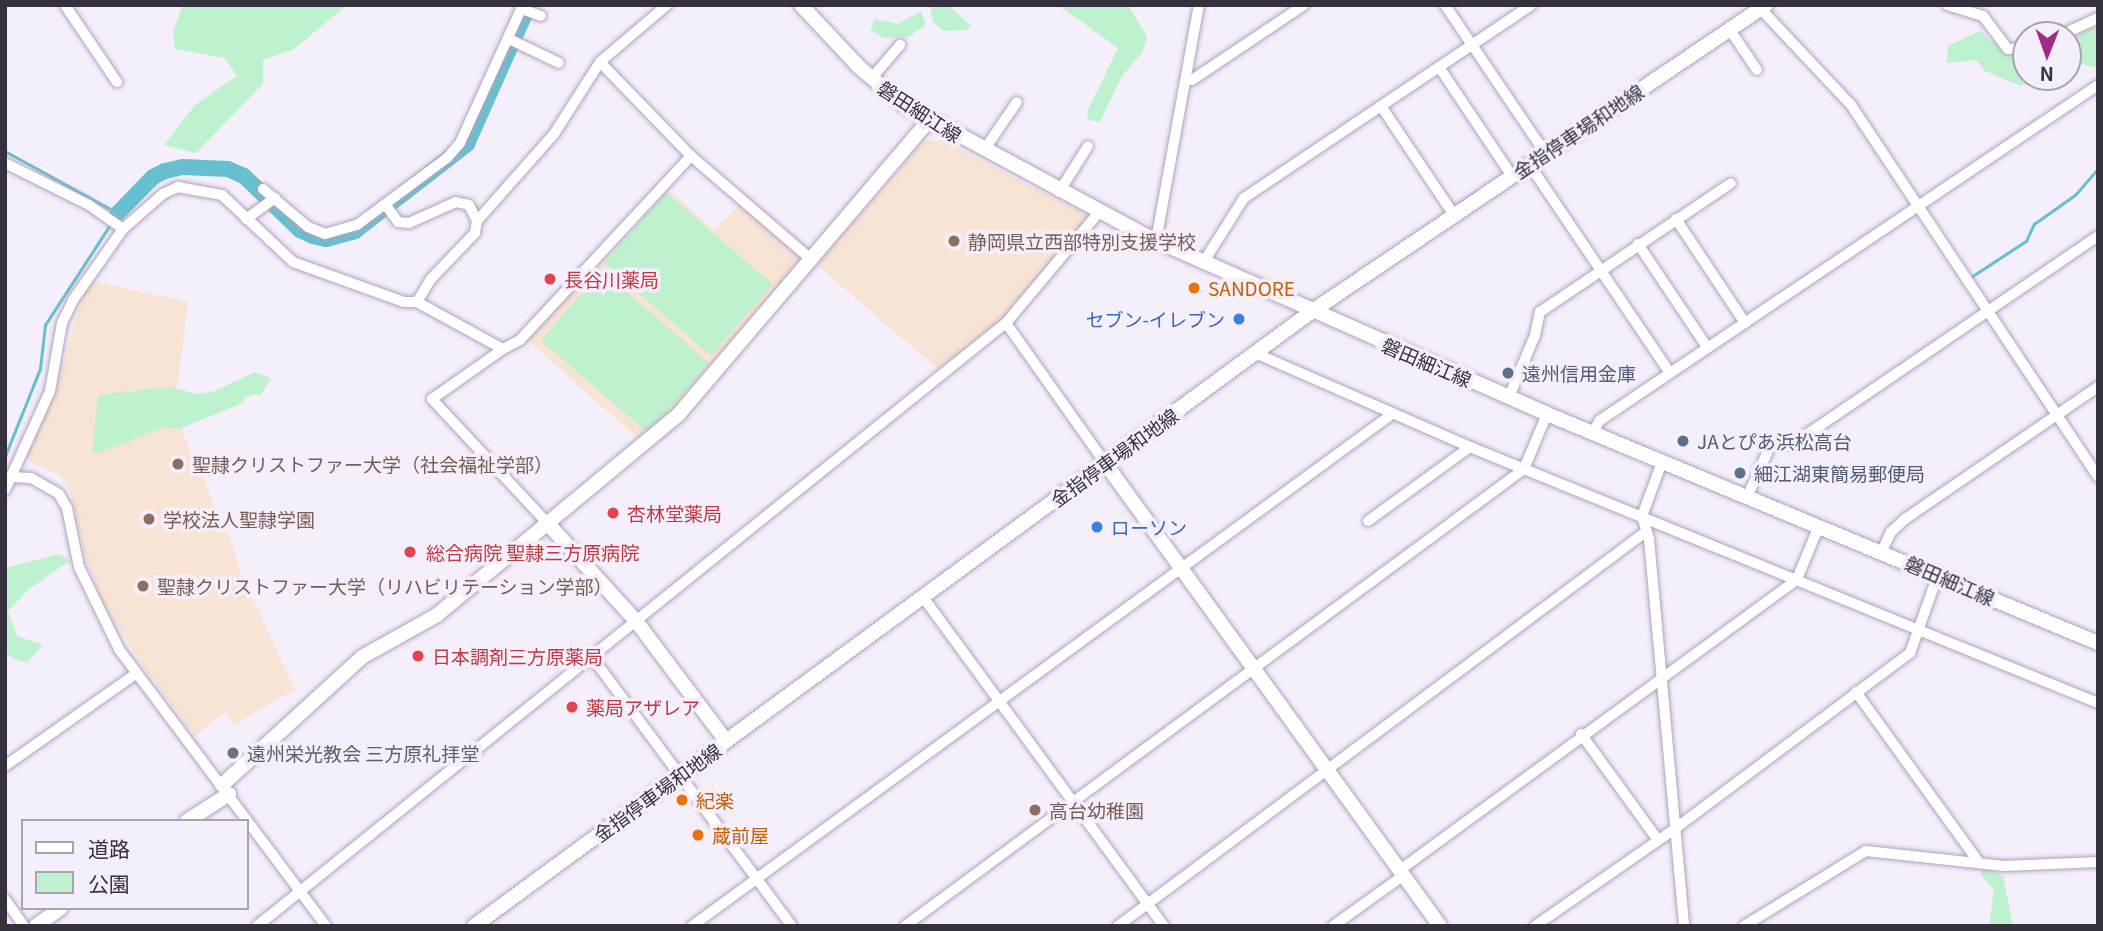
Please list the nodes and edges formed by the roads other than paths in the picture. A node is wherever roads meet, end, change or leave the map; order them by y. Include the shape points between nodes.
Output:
1 (65, 5) edge
2 (667, 5) edge
3 (801, 5) edge
4 (1199, 5) edge
5 (1304, 5) edge
6 (1445, 5) edge
7 (1531, 5) edge
8 (1947, 5) edge
9 (1761, 6) edge
10 (523, 7) edge
11 (541, 16) dead end
12 (2098, 18) edge
13 (2082, 25) edge
14 (1730, 30) junction
15 (509, 40) junction
16 (900, 45) dead end
17 (1472, 45) junction
18 (2012, 49) edge
19 (600, 62) junction
20 (559, 63) dead end
21 (1439, 67) junction
22 (1757, 70) dead end
23 (870, 79) junction
24 (1186, 79) junction
25 (117, 82) dead end
26 (2098, 85) edge
27 (1017, 103) dead end
28 (1381, 106) junction
29 (929, 120) junction
30 (1088, 146) dead end
31 (984, 150) junction
32 (1546, 153) junction
33 (691, 156) junction
34 (5, 163) edge
35 (1529, 164) junction
36 (1512, 176) junction
37 (1731, 183) dead end
38 (263, 189) dead end
39 (1059, 192) junction
40 (275, 198) junction
41 (385, 206) junction
42 (1918, 206) junction
43 (1099, 212) junction
44 (1454, 215) junction
45 (246, 219) junction
46 (1676, 219) junction
47 (477, 221) junction
48 (119, 226) junction
49 (2098, 236) edge
50 (1156, 241) junction
51 (1638, 244) junction
52 (813, 260) junction
53 (1203, 263) junction
54 (1599, 270) junction
55 (417, 302) junction
56 (1987, 311) junction
57 (1311, 312) junction
58 (1006, 323) junction
59 (1745, 323) junction
60 (1707, 348) junction
61 (503, 349) junction
62 (1255, 353) junction
63 (1670, 373) junction
64 (2098, 387) edge
65 (1508, 397) junction
66 (1391, 414) junction
67 (1548, 414) junction
68 (2057, 416) junction
69 (1593, 433) junction
70 (1470, 447) junction
71 (1662, 462) junction
72 (1105, 463) junction
73 (1524, 469) junction
74 (11, 477) junction
75 (2098, 477) edge
76 (5, 490) edge
77 (1748, 495) junction
78 (1643, 516) junction
79 (1368, 521) dead end
80 (549, 525) junction
81 (1819, 526) junction
82 (1647, 531) junction
83 (1882, 551) junction
84 (1181, 567) junction
85 (1938, 575) junction
86 (1797, 579) junction
87 (923, 597) junction
88 (636, 621) junction
89 (1916, 627) junction
90 (2098, 643) edge
91 (592, 657) junction
92 (1253, 667) junction
93 (137, 673) junction
94 (1662, 678) junction
95 (1856, 692) junction
96 (1000, 700) junction
97 (2098, 703) edge
98 (1581, 734) junction
99 (726, 741) junction
100 (5, 766) edge
101 (1328, 770) junction
102 (681, 775) junction
103 (226, 789) junction
104 (1074, 802) junction
105 (189, 819) edge
106 (248, 819) edge
107 (248, 819) edge
108 (1676, 828) junction
109 (1658, 840) junction
110 (1978, 861) junction
111 (2098, 862) edge
112 (1402, 872) junction
113 (758, 878) junction
114 (301, 892) junction
115 (5, 899) edge
116 (1149, 905) junction
117 (58, 910) edge
118 (24, 926) edge
119 (36, 926) edge
120 (257, 926) edge
121 (326, 926) edge
122 (474, 926) edge
123 (692, 926) edge
124 (792, 926) edge
125 (905, 926) edge
126 (1118, 926) edge
127 (1164, 926) edge
128 (1333, 926) edge
129 (1440, 926) edge
130 (1535, 926) edge
131 (1684, 926) edge
132 (1744, 926) edge

1 - 25 street
2 - 19 street
3 - 23 main road, 磐田細江線
4 - 24 street
5 - 24 street via 1192,80
6 - 17 street
7 - 17 street
8 - 18 street via 1983,16
9 - 14 main road, 金指停車場和地線
9 - 42 street via 1851,104
10 - 11 street
10 - 15 street
12 - 13 street
14 - 22 street
14 - 32 main road, 金指停車場和地線
15 - 20 street
15 - 41 street via 460,143
16 - 23 street
17 - 21 street
17 - 32 street
19 - 33 street
19 - 47 street via 535,159
21 - 28 street
21 - 36 street
23 - 29 main road, 磐田細江線
24 - 50 street
26 - 42 street
27 - 31 street
28 - 44 street
28 - 53 street via 1240,201
29 - 31 main road, 磐田細江線
29 - 52 main road
30 - 39 street
31 - 39 main road, 磐田細江線
32 - 35 main road, 金指停車場和地線
33 - 52 street
33 - 61 street via 520,340
34 - 48 street
35 - 36 main road, 金指停車場和地線
35 - 54 street
36 - 44 main road, 金指停車場和地線
37 - 46 street
38 - 40 street
39 - 43 main road, 磐田細江線
40 - 41 street via 308,227 325,234 357,225
40 - 45 street
41 - 47 street via 394,217 409,223 456,202 469,205
42 - 56 street
42 - 59 street
43 - 50 main road, 磐田細江線
43 - 58 street
44 - 57 main road, 金指停車場和地線
45 - 48 street via 222,195 178,187
45 - 55 street via 293,261 404,302
46 - 51 street
46 - 59 street
47 - 55 street via 475,233 430,280
48 - 74 street via 62,323 50,391
49 - 56 street
50 - 53 main road, 磐田細江線
51 - 54 street
51 - 60 street
52 - 80 main road via 679,414
53 - 57 main road, 磐田細江線
54 - 63 street
54 - 65 street via 1540,312
55 - 61 street
56 - 68 street
56 - 77 street via 1793,444 1772,442
57 - 62 main road, 金指停車場和地線
57 - 65 main road, 磐田細江線
58 - 72 street
58 - 88 street
59 - 60 street
60 - 63 street
61 - 80 street via 432,399
62 - 66 street
62 - 72 main road, 金指停車場和地線
63 - 69 street via 1599,421
64 - 68 street
65 - 67 main road, 磐田細江線
66 - 70 street
66 - 84 street
67 - 69 main road, 磐田細江線
67 - 73 street
68 - 75 street
68 - 83 street via 1905,519 1891,532
69 - 71 main road, 磐田細江線
70 - 73 street
70 - 79 street
71 - 77 main road, 磐田細江線
71 - 78 street
72 - 84 main road
72 - 87 main road, 金指停車場和地線
73 - 78 street
73 - 92 street
74 - 76 street
74 - 93 street via 31,478 58,494 67,508 79,567
77 - 81 main road, 磐田細江線
78 - 82 street
78 - 86 street
80 - 88 main road
80 - 103 main road via 437,615 362,657
81 - 83 main road, 磐田細江線
81 - 86 street
82 - 94 street
82 - 101 street
83 - 85 main road, 磐田細江線
84 - 92 main road
84 - 96 street
85 - 89 street
85 - 90 main road, 磐田細江線
86 - 89 street
86 - 94 street
87 - 96 street
87 - 99 main road, 金指停車場和地線
88 - 91 street
88 - 99 main road
89 - 95 street via 1910,653
89 - 97 street
91 - 102 street
91 - 114 street
92 - 101 main road
92 - 104 street
93 - 100 street
93 - 103 street
94 - 98 street
94 - 108 street
95 - 108 street
95 - 110 street
96 - 104 street
96 - 113 street
98 - 109 street
98 - 112 street
99 - 102 main road, 金指停車場和地線
101 - 112 main road
101 - 116 street
102 - 113 street
102 - 122 main road, 金指停車場和地線
103 - 105 main road
103 - 107 street
104 - 116 street
104 - 125 street
106 - 114 street
108 - 109 street
108 - 131 street
109 - 130 street
110 - 111 street via 2023,866
110 - 132 street via 1866,851
112 - 128 street
112 - 129 main road
113 - 123 street
113 - 124 street
114 - 120 street
114 - 121 street
115 - 118 street
116 - 126 street
116 - 127 street
117 - 119 main road

